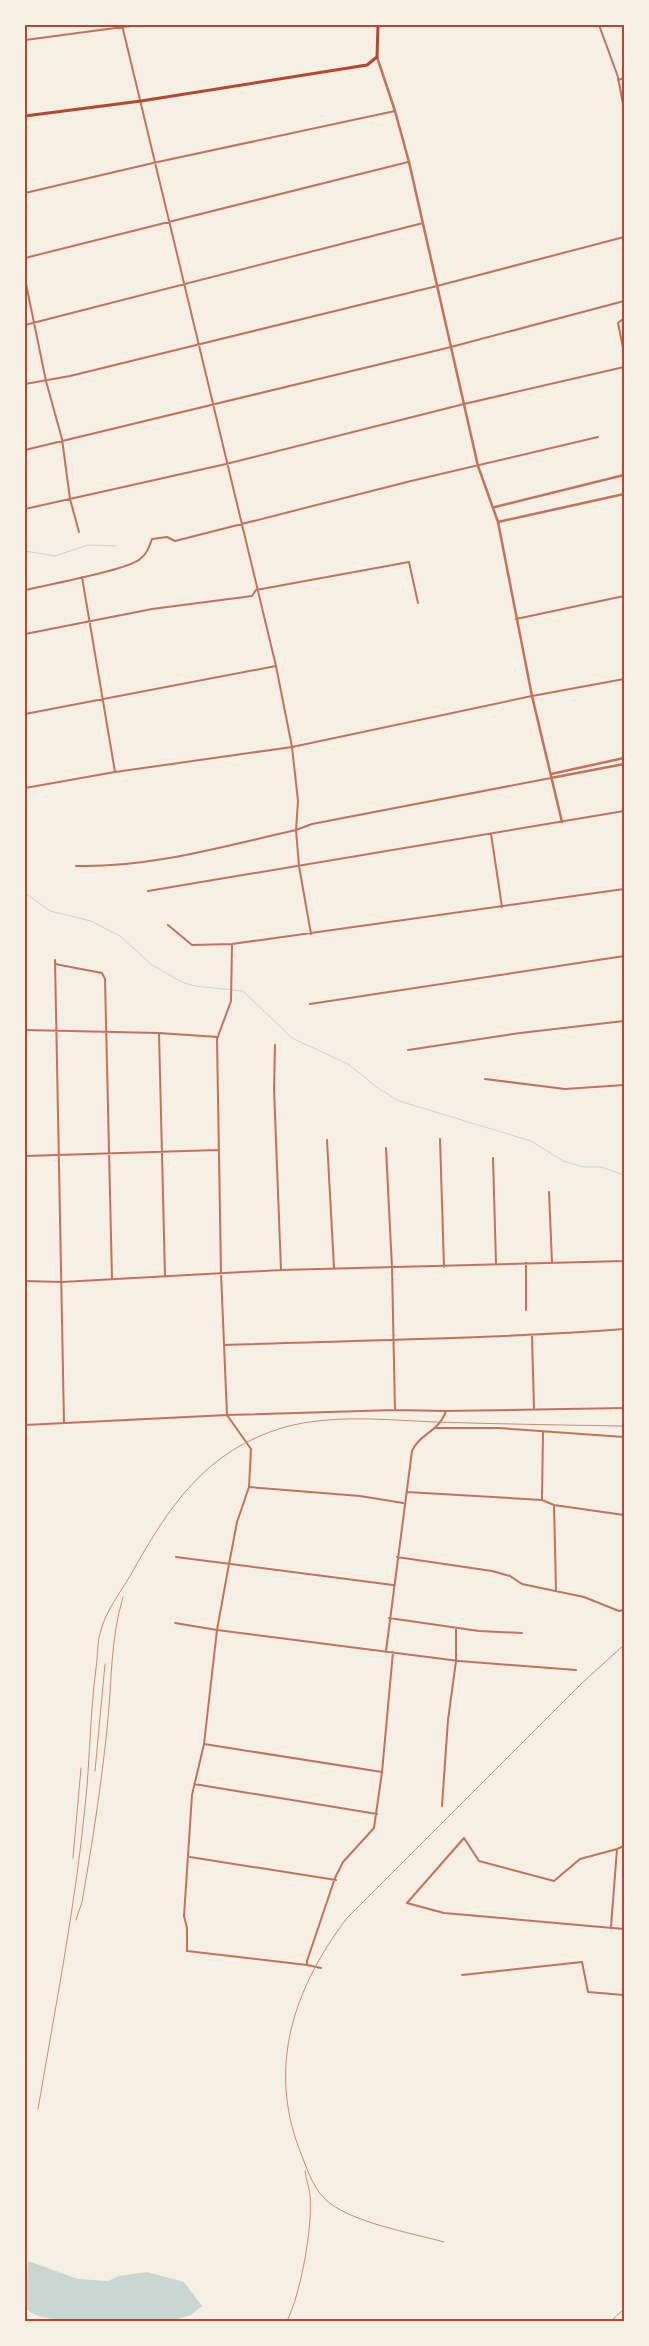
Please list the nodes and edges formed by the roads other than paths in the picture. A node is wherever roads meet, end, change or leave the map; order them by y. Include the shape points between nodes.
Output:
1 (138, 25) edge
2 (378, 25) edge
3 (599, 25) edge
4 (122, 26) edge
5 (25, 40) edge
6 (377, 57) junction
7 (624, 78) edge
8 (618, 80) junction
9 (141, 101) junction
10 (624, 110) edge
11 (395, 111) junction
12 (25, 116) edge
13 (409, 162) junction
14 (154, 163) junction
15 (25, 194) edge
16 (423, 223) junction
17 (169, 224) junction
18 (624, 237) edge
19 (25, 258) edge
20 (25, 279) edge
21 (184, 286) junction
22 (437, 286) junction
23 (624, 301) edge
24 (624, 318) edge
25 (34, 323) junction
26 (25, 325) edge
27 (198, 344) junction
28 (451, 347) junction
29 (624, 353) edge
30 (624, 367) edge
31 (46, 381) junction
32 (25, 384) edge
33 (211, 404) junction
34 (464, 404) junction
35 (598, 437) dead end
36 (62, 439) junction
37 (25, 450) edge
38 (226, 464) junction
39 (478, 466) junction
40 (624, 475) edge
41 (624, 494) edge
42 (70, 499) junction
43 (494, 507) junction
44 (25, 509) edge
45 (498, 522) junction
46 (241, 524) junction
47 (79, 532) dead end
48 (82, 577) junction
49 (25, 590) edge
50 (256, 590) junction
51 (624, 596) edge
52 (418, 603) dead end
53 (516, 619) junction
54 (89, 622) junction
55 (25, 634) edge
56 (276, 666) junction
57 (624, 679) edge
58 (532, 696) junction
59 (102, 698) junction
60 (25, 714) edge
61 (292, 747) junction
62 (624, 758) edge
63 (624, 764) edge
64 (115, 772) junction
65 (551, 774) junction
66 (551, 778) junction
67 (25, 788) edge
68 (624, 811) edge
69 (562, 822) junction
70 (296, 830) junction
71 (490, 834) junction
72 (76, 866) dead end
73 (299, 866) junction
74 (624, 889) edge
75 (148, 891) dead end
76 (502, 907) junction
77 (168, 925) dead end
78 (311, 934) junction
79 (232, 944) junction
80 (624, 956) edge
81 (55, 960) dead end
82 (55, 964) junction
83 (310, 1004) dead end
84 (624, 1020) edge
85 (25, 1030) edge
86 (56, 1030) junction
87 (106, 1032) junction
88 (159, 1033) junction
89 (218, 1037) junction
90 (275, 1045) dead end
91 (408, 1050) dead end
92 (485, 1079) dead end
93 (624, 1085) edge
94 (440, 1139) dead end
95 (326, 1140) dead end
96 (386, 1148) dead end
97 (162, 1150) junction
98 (218, 1150) junction
99 (111, 1153) junction
100 (59, 1155) junction
101 (25, 1156) edge
102 (493, 1158) dead end
103 (549, 1192) dead end
104 (623, 1206) dead end
105 (624, 1261) edge
106 (552, 1262) junction
107 (526, 1263) junction
108 (496, 1264) junction
109 (444, 1267) junction
110 (392, 1268) junction
111 (334, 1269) junction
112 (281, 1270) junction
113 (624, 1270) edge
114 (221, 1273) junction
115 (165, 1276) junction
116 (112, 1279) junction
117 (25, 1281) edge
118 (62, 1282) junction
119 (526, 1310) dead end
120 (624, 1329) edge
121 (532, 1336) junction
122 (393, 1338) junction
123 (224, 1345) junction
124 (624, 1408) edge
125 (395, 1410) junction
126 (534, 1410) junction
127 (446, 1411) junction
128 (227, 1415) junction
129 (64, 1423) junction
130 (25, 1425) edge
131 (435, 1428) junction
132 (542, 1432) junction
133 (624, 1437) edge
134 (249, 1487) junction
135 (407, 1492) junction
136 (542, 1500) junction
137 (404, 1503) junction
138 (554, 1505) junction
139 (624, 1515) edge
140 (176, 1557) dead end
141 (397, 1557) junction
142 (229, 1564) junction
143 (393, 1585) junction
144 (556, 1591) junction
145 (624, 1610) edge
146 (389, 1618) junction
147 (175, 1622) dead end
148 (456, 1628) junction
149 (217, 1630) junction
150 (522, 1634) dead end
151 (386, 1651) junction
152 (393, 1652) junction
153 (456, 1661) junction
154 (576, 1670) dead end
155 (204, 1744) junction
156 (382, 1772) junction
157 (194, 1784) junction
158 (442, 1806) dead end
159 (376, 1814) junction
160 (624, 1846) edge
161 (618, 1849) junction
162 (189, 1857) junction
163 (336, 1880) junction
164 (611, 1928) junction
165 (624, 1929) edge
166 (307, 1965) junction
167 (321, 1968) dead end
168 (462, 1974) dead end
169 (624, 1995) edge

1 - 4 street
2 - 6 main road
3 - 8 street
4 - 5 street
4 - 9 street
6 - 9 main road via 367,65
6 - 11 street
7 - 8 street
8 - 10 street
9 - 12 main road
9 - 14 street
11 - 13 street
11 - 14 street
13 - 16 street
13 - 17 street
14 - 15 street
14 - 17 street
16 - 21 street
16 - 22 street
17 - 19 street
17 - 21 street
18 - 22 street
20 - 25 street
21 - 25 street
21 - 27 street
22 - 27 street
22 - 28 street
23 - 28 street
24 - 29 street via 618,323
25 - 26 street
25 - 31 street
27 - 31 street
27 - 33 street
28 - 33 street
28 - 34 street
30 - 34 street
31 - 32 street
31 - 36 street
33 - 36 street
33 - 38 street
34 - 38 street
34 - 39 street
35 - 39 street
36 - 37 street
36 - 42 street
38 - 42 street
38 - 46 street
39 - 43 street
39 - 46 street
40 - 43 street
41 - 45 street
42 - 44 street
42 - 47 street
43 - 45 street
45 - 53 street
46 - 48 street via 176,541 167,537 152,539 148,551 139,560
46 - 50 street
48 - 49 street
48 - 54 street
50 - 52 street via 409,562
50 - 54 street via 252,596 152,609
50 - 56 street
51 - 53 street
53 - 58 street
54 - 55 street
54 - 59 street
56 - 59 street
56 - 61 street
57 - 58 street
58 - 61 street
58 - 65 street
59 - 60 street
59 - 64 street
61 - 64 street
61 - 70 street via 298,801
62 - 65 street
63 - 66 street
64 - 67 street
65 - 66 street
66 - 69 street
66 - 70 street via 312,824
68 - 69 street
69 - 71 street
70 - 72 street via 170,858 104,867
70 - 73 street
71 - 73 street
71 - 76 street
73 - 75 street
73 - 78 street
74 - 76 street
76 - 78 street
77 - 79 street via 192,945
78 - 79 street
79 - 89 street via 231,1001
80 - 83 street
81 - 82 street
82 - 86 street
82 - 87 street via 102,973 105,979
84 - 91 street
85 - 86 street
86 - 87 street
86 - 100 street
87 - 88 street
87 - 99 street
88 - 89 street
88 - 97 street
89 - 98 street
90 - 112 street
92 - 93 street via 565,1089
94 - 109 street
95 - 111 street
96 - 110 street
97 - 98 street
97 - 99 street
97 - 115 street
98 - 114 street
99 - 100 street
99 - 116 street
100 - 101 street
100 - 118 street
102 - 108 street
103 - 106 street
104 - 105 street
105 - 106 street
105 - 113 street
106 - 107 street
107 - 108 street
107 - 119 street
108 - 109 street
109 - 110 street
110 - 111 street
110 - 122 street
111 - 112 street
112 - 114 street
114 - 115 street
114 - 123 street
115 - 116 street
116 - 118 street
117 - 118 street
118 - 129 street
120 - 121 street
121 - 122 street
121 - 126 street
122 - 123 street
122 - 125 street
123 - 128 street
124 - 126 street
125 - 127 street
125 - 128 street
126 - 127 street
127 - 131 street via 442,1422
128 - 129 street
128 - 134 street via 251,1449
129 - 130 street
131 - 132 street
131 - 135 street via 413,1448
132 - 133 street
132 - 136 street
134 - 137 street
134 - 142 street via 237,1522
135 - 136 street
135 - 137 street
136 - 138 street
137 - 141 street
138 - 139 street
138 - 144 street
140 - 142 street
141 - 143 street
141 - 144 street via 492,1571 510,1576 522,1584
142 - 143 street
142 - 149 street
143 - 146 street
144 - 145 street
146 - 148 street
146 - 151 street
147 - 149 street
148 - 150 street
148 - 153 street
149 - 151 street
149 - 155 street
151 - 152 street
152 - 153 street
152 - 156 street
153 - 154 street
153 - 158 street
155 - 156 street
155 - 157 street
156 - 159 street
157 - 159 street
157 - 162 street
159 - 163 street via 374,1828 343,1862
160 - 161 street
161 - 164 street
161 - 164 street via 580,1859 554,1881 479,1862 464,1838 407,1903 444,1913
162 - 163 street
162 - 166 street via 184,1916 186,1951
163 - 166 street
164 - 165 street
166 - 167 street
168 - 169 street via 582,1962 588,1992

